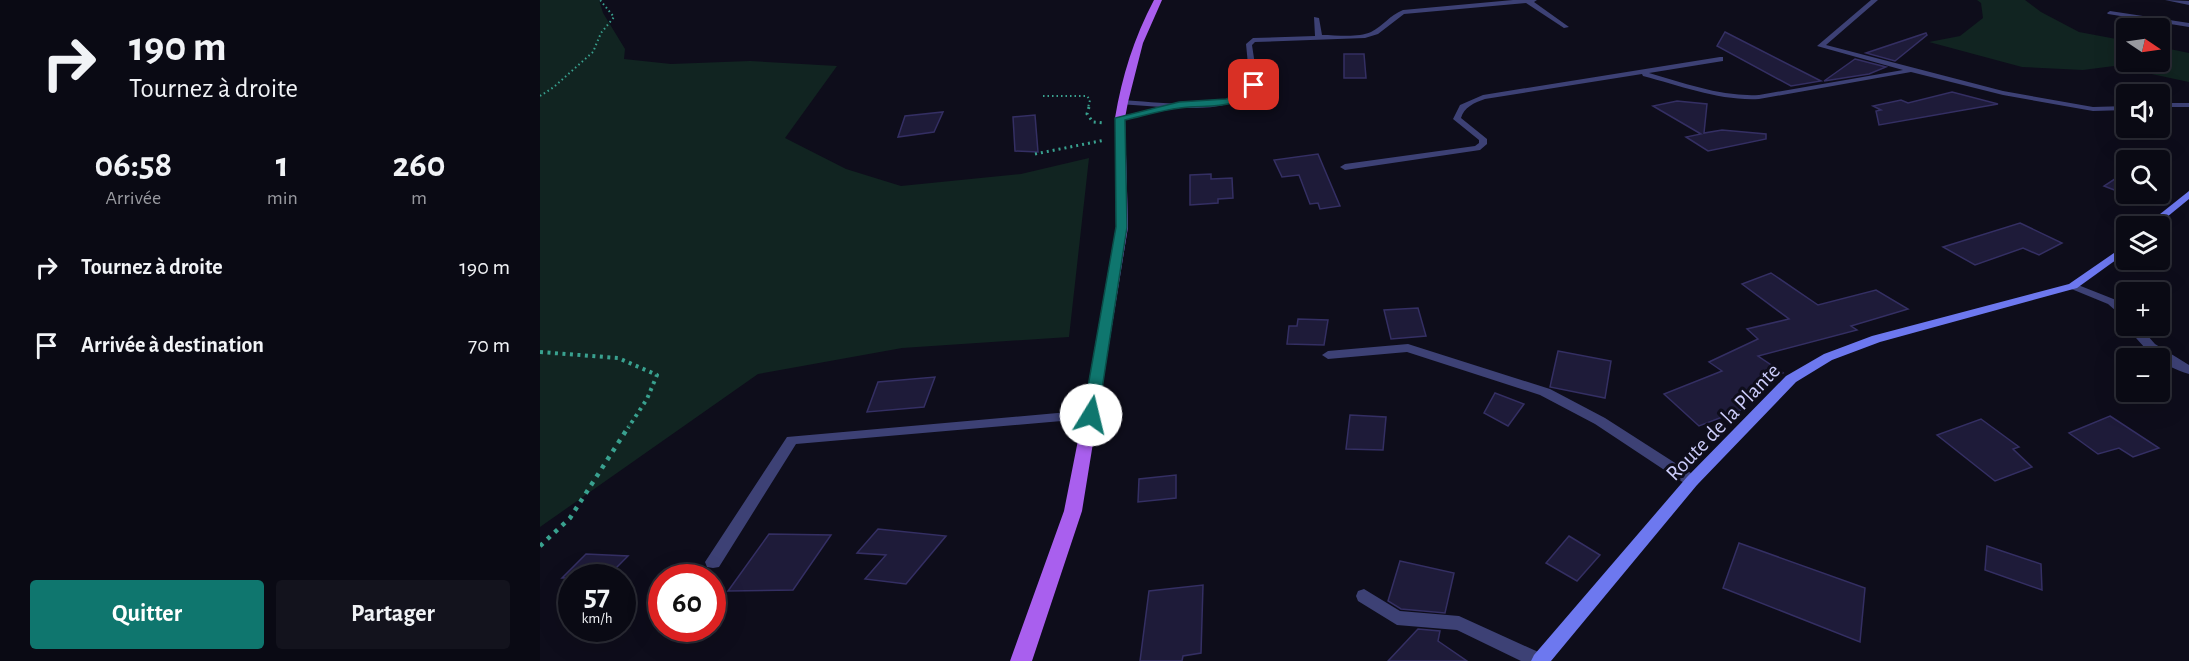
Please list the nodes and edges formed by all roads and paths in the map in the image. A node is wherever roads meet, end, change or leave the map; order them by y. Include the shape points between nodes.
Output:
1 (600, 0) edge
2 (1158, 0) edge
3 (1534, 0) edge
4 (1875, 0) edge
5 (2168, 0) edge
6 (1528, 1) edge
7 (1479, 3) edge
8 (2189, 3) edge
9 (2110, 14) dead end
10 (1316, 18) dead end
11 (2189, 25) edge
12 (1566, 27) dead end
13 (1319, 37) junction
14 (1720, 59) dead end
15 (1912, 70) junction
16 (1636, 73) junction
17 (540, 96) edge
18 (1043, 96) dead end
19 (1122, 102) junction
20 (1179, 105) junction
21 (2170, 105) edge
22 (2189, 105) edge
23 (2116, 108) edge
24 (1120, 126) junction
25 (1035, 154) dead end
26 (1345, 167) dead end
27 (2188, 195) edge
28 (2162, 216) edge
29 (2116, 254) edge
30 (2073, 285) junction
31 (2116, 305) edge
32 (2139, 336) edge
33 (540, 352) edge
34 (1328, 355) dead end
35 (2189, 370) edge
36 (1091, 415) junction
37 (1692, 481) junction
38 (540, 546) edge
39 (713, 562) dead end
40 (1364, 596) dead end
41 (1021, 661) edge
42 (1539, 661) edge

1 - 17 path via 614,17 593,52
2 - 19 main road via 1141,30
3 - 6 street
4 - 15 street via 1821,46
5 - 8 street
6 - 7 street
6 - 12 street
7 - 13 street via 1403,12 1372,35
9 - 11 street
10 - 13 street
13 - 20 street via 1253,39 1248,45 1254,85 1248,93 1227,102
14 - 16 street
15 - 16 street via 1740,98
15 - 23 street via 2053,103
16 - 26 street via 1483,97 1463,106 1457,119 1483,139 1477,148
18 - 24 path via 1087,96 1087,114 1094,122
19 - 20 street
19 - 24 main road
20 - 24 street
21 - 22 street
24 - 25 path via 1083,146
24 - 36 main road via 1122,227
27 - 28 main road
29 - 30 main road, Route de la Plante
30 - 31 street
30 - 37 main road, Route de la Plante via 1876,339 1828,357 1791,379
32 - 35 street via 2156,352
33 - 38 path via 618,358 657,375 647,399 570,518
34 - 37 street via 1408,348 1545,392 1600,421
36 - 39 street via 792,440
36 - 41 main road via 1072,511
37 - 42 main road, Route de la Plante
40 - 42 street via 1398,618 1459,623

